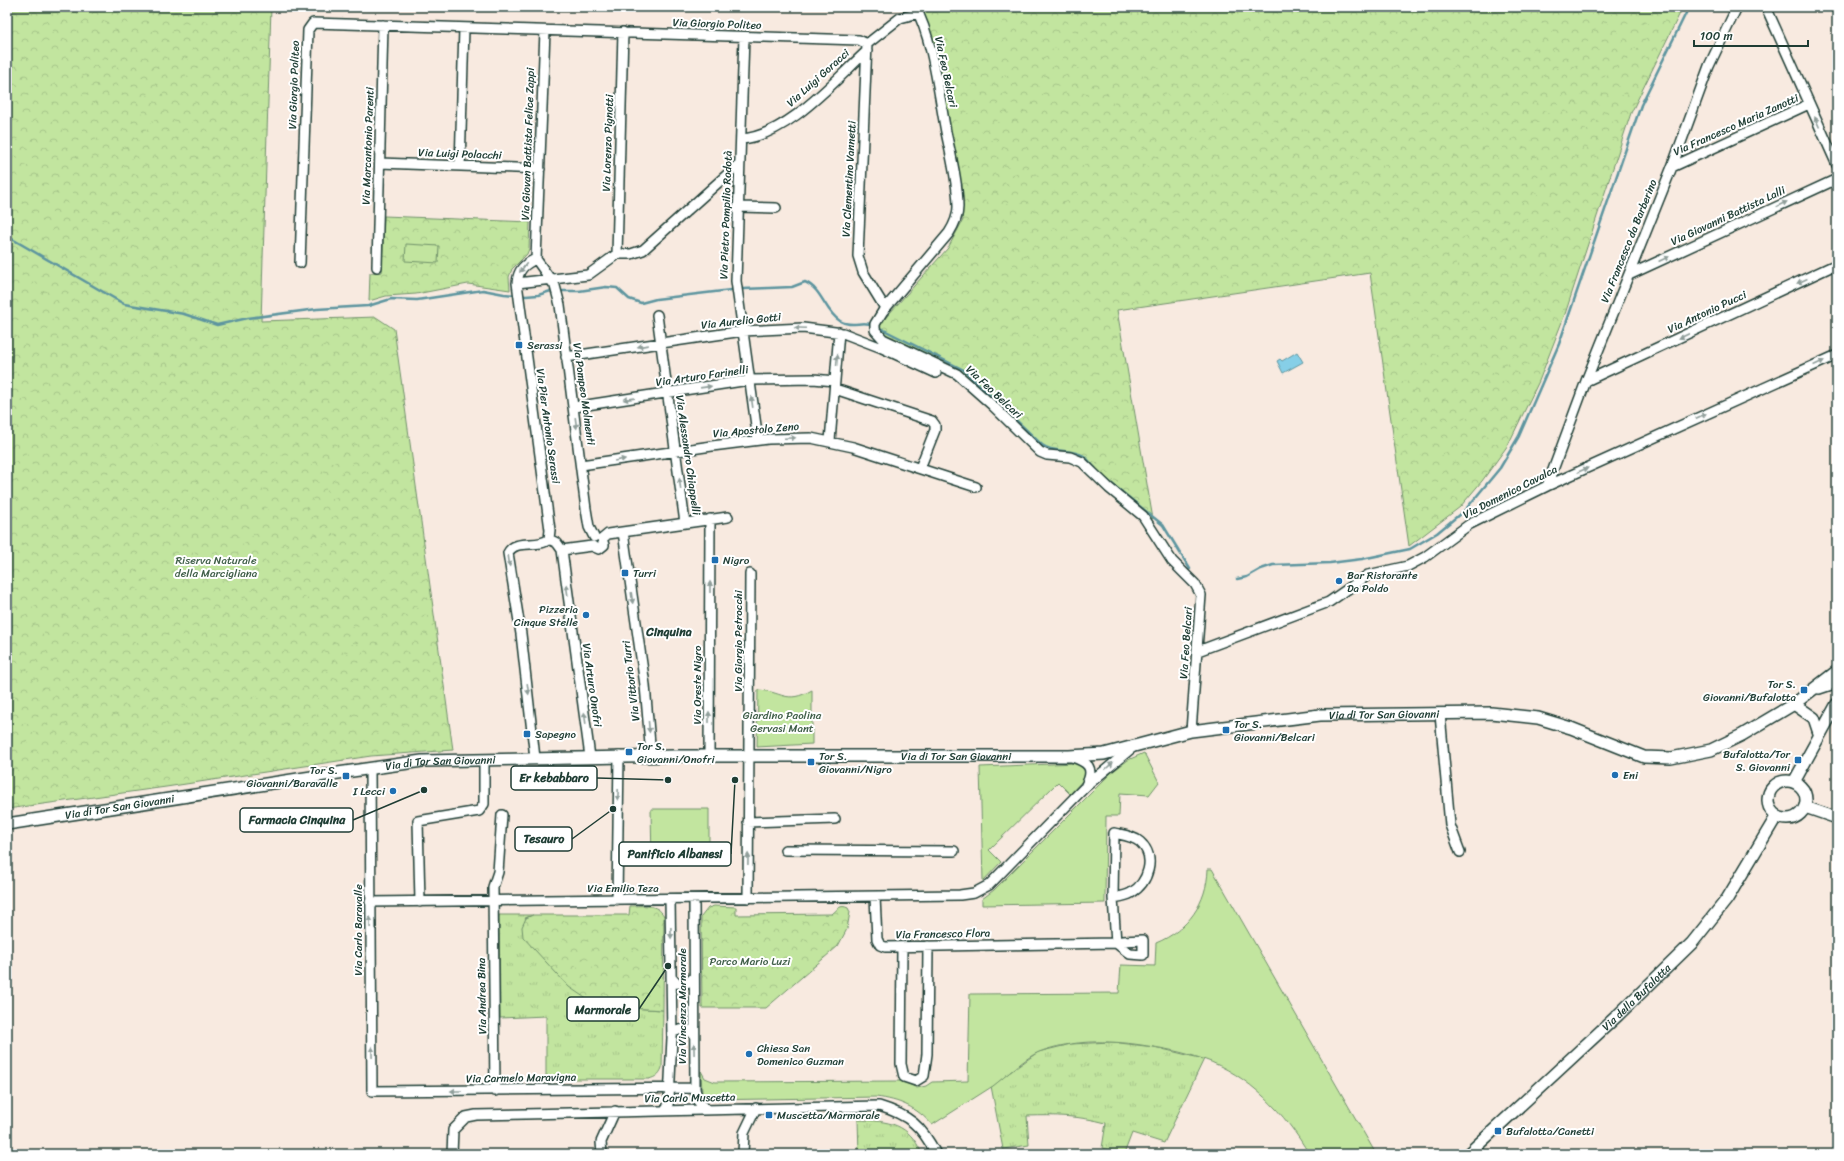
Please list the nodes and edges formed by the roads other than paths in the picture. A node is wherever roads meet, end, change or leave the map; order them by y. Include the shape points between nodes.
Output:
1 (1737, 7) edge
2 (1766, 7) edge
3 (917, 10) edge
4 (383, 25) junction
5 (464, 28) junction
6 (545, 30) junction
7 (623, 32) junction
8 (744, 37) junction
9 (867, 48) junction
10 (1809, 104) junction
11 (741, 139) junction
12 (1834, 149) edge
13 (380, 163) junction
14 (740, 163) junction
15 (1837, 165) edge
16 (460, 166) junction
17 (1672, 167) junction
18 (540, 169) junction
19 (1837, 179) edge
20 (738, 207) junction
21 (776, 208) dead end
22 (617, 254) junction
23 (536, 259) junction
24 (300, 263) dead end
25 (1837, 264) edge
26 (377, 267) dead end
27 (1629, 275) junction
28 (550, 280) junction
29 (518, 287) junction
30 (885, 308) junction
31 (657, 314) dead end
32 (743, 331) junction
33 (839, 332) junction
34 (661, 343) junction
35 (884, 344) junction
36 (1837, 355) edge
37 (566, 357) junction
38 (936, 373) dead end
39 (749, 380) junction
40 (1586, 381) junction
41 (835, 385) junction
42 (667, 393) junction
43 (574, 407) junction
44 (758, 440) junction
45 (830, 441) junction
46 (675, 451) junction
47 (581, 465) junction
48 (920, 468) junction
49 (1547, 486) junction
50 (976, 487) dead end
51 (728, 517) dead end
52 (710, 519) junction
53 (685, 523) junction
54 (623, 532) junction
55 (549, 539) junction
56 (596, 541) junction
57 (562, 550) junction
58 (750, 574) dead end
59 (1198, 651) junction
60 (1837, 671) edge
61 (1837, 682) edge
62 (1810, 692) junction
63 (1794, 704) junction
64 (1837, 704) edge
65 (1440, 714) junction
66 (1191, 731) junction
67 (1819, 733) junction
68 (1135, 745) junction
69 (619, 756) junction
70 (651, 756) junction
71 (709, 756) junction
72 (749, 756) junction
73 (1069, 756) junction
74 (590, 757) junction
75 (535, 758) junction
76 (484, 760) junction
77 (370, 768) junction
78 (1794, 782) junction
79 (1084, 788) junction
80 (1805, 807) junction
81 (502, 815) dead end
82 (1776, 817) junction
83 (1837, 818) edge
84 (835, 819) dead end
85 (748, 822) junction
86 (7, 824) edge
87 (785, 850) dead end
88 (954, 850) dead end
89 (1460, 852) dead end
90 (875, 896) junction
91 (748, 898) junction
92 (1113, 898) junction
93 (694, 899) junction
94 (617, 900) junction
95 (670, 900) junction
96 (493, 901) junction
97 (370, 902) junction
98 (420, 902) junction
99 (928, 946) junction
100 (902, 947) junction
101 (671, 976) junction
102 (694, 977) junction
103 (672, 1033) junction
104 (693, 1034) junction
105 (669, 1088) junction
106 (695, 1088) junction
107 (372, 1091) joint
108 (495, 1091) junction
109 (756, 1108) junction
110 (682, 1109) junction
111 (706, 1109) junction
112 (667, 1110) junction
113 (615, 1111) junction
114 (452, 1154) edge
115 (602, 1154) edge
116 (743, 1154) edge
117 (936, 1154) edge
118 (1468, 1154) edge

1 - 17 street, Via Francesco da Barberino via 1709,66
2 - 10 street
3 - 9 street via 900,18
3 - 30 street, Via Feo Belcari via 933,65 952,161 958,209 953,227 945,239
4 - 5 street, Via Giorgio Politeo
4 - 13 street, Via Marcantonio Parenti
4 - 24 street, Via Giorgio Politeo via 316,23 309,27
5 - 6 street, Via Giorgio Politeo
5 - 16 street
6 - 7 street, Via Giorgio Politeo
6 - 18 street, Via Giovan Battista Felice Zappi
7 - 8 street, Via Giorgio Politeo
7 - 22 street, Via Lorenzo Pignotti
8 - 9 street, Via Giorgio Politeo via 859,40
8 - 11 street, Via Pietro Pompilio Rodotà
9 - 11 street, Via Luigi Goracci via 802,111 766,134
9 - 30 street, Via Clementino Vannetti via 858,256 860,267
12 -> 10 street
10 - 17 street, Via Francesco Maria Zanotti
11 - 14 street, Via Pietro Pompilio Rodotà
12 - 15 street
13 - 16 street, Via Luigi Polacchi
13 - 26 street, Via Marcantonio Parenti
14 - 20 street, Via Pietro Pompilio Rodotà
14 - 22 street via 643,250
16 - 18 street, Via Luigi Polacchi
17 - 27 street, Via Francesco da Barberino
18 - 23 street, Via Giovan Battista Felice Zappi
27 -> 19 street, Via Giovanni Battista Lalli
20 - 21 street
20 - 32 street, Via Pietro Pompilio Rodotà via 736,281
22 - 28 street via 588,275
23 - 28 street, Via Pompeo Molmenti
23 -> 29 street, Via Pier Antonio Serassi via 523,266 518,274
25 -> 40 street, Via Antonio Pucci
27 - 40 street, Via Francesco da Barberino
28 - 29 street
28 - 37 street, Via Pompeo Molmenti via 558,293
29 - 55 street, Via Pier Antonio Serassi
30 - 35 street, Via Feo Belcari via 874,328
31 - 34 street, Via Alessandro Chiappelli
33 -> 32 street, Via Aurelio Gotti via 791,328
32 - 34 street, Via Aurelio Gotti
32 - 39 street, Via Pietro Pompilio Rodotà
33 - 35 street, Via Aurelio Gotti
41 -> 33 street
34 -> 37 street, Via Aurelio Gotti
34 - 42 street, Via Alessandro Chiappelli
35 - 38 street, Via Aurelio Gotti
35 - 59 street, Via Feo Belcari via 957,374 1036,449 1047,455 1078,459 1108,488 1138,511 1172,561 1199,592 1201,599
49 -> 36 street, Via Domenico Cavalca
37 - 43 street, Via Pompeo Molmenti
39 - 41 street, Via Arturo Farinelli via 813,379
42 -> 39 street, Via Arturo Farinelli
44 -> 39 street, Via Pietro Pompilio Rodotà
40 - 49 street, Via Francesco da Barberino
41 - 45 street
41 - 48 street, Via Arturo Farinelli via 932,421 935,428
42 -> 43 street, Via Arturo Farinelli
42 - 46 street, Via Alessandro Chiappelli
43 -> 47 street, Via Pompeo Molmenti
44 -> 45 street, Via Apostolo Zeno via 805,438
44 - 46 street, Via Apostolo Zeno
45 - 48 street, Via Apostolo Zeno
47 -> 46 street, Via Apostolo Zeno
53 -> 46 street, Via Alessandro Chiappelli
47 - 56 street, Via Pompeo Molmenti via 590,527
48 - 50 street, Via Apostolo Zeno
49 - 59 street, Via Domenico Cavalca via 1470,524 1425,557 1408,566 1368,575 1329,602
51 - 52 street
52 - 53 street
71 -> 52 street, Via Oreste Nigro
53 - 54 street
54 - 56 street via 608,534
54 -> 70 street, Via Vittorio Turri via 645,685
55 - 57 street via 557,543
55 -> 75 street via 544,543 514,547 508,553
56 - 57 street
74 -> 57 street, Via Arturo Onofri
58 - 72 street, Via Giorgio Petrocchi
59 - 66 street, Via Feo Belcari
60 - 62 street, Via di Tor San Giovanni
61 - 62 street
62 - 63 street, Via di Tor San Giovanni
63 - 65 street, Via di Tor San Giovanni via 1710,750 1658,758 1644,757 1571,728 1538,718 1491,713
63 - 67 street via 1814,718
64 - 67 street
65 - 66 street, Via di Tor San Giovanni via 1320,715
65 - 89 street via 1450,825
66 - 68 street, Via di Tor San Giovanni
67 - 78 street
68 - 73 street, Via di Tor San Giovanni via 1104,754
79 -> 68 street
69 - 70 street, Via di Tor San Giovanni
69 - 74 street, Via di Tor San Giovanni
69 -> 94 street
70 - 71 street, Via di Tor San Giovanni
71 - 72 street, Via di Tor San Giovanni
72 - 73 street, Via di Tor San Giovanni
72 - 85 street, Via Giorgio Petrocchi
73 - 79 street via 1084,761 1089,767 1091,776
74 - 75 street, Via di Tor San Giovanni
75 - 76 street, Via di Tor San Giovanni
76 - 77 street, Via di Tor San Giovanni via 422,761
76 - 98 street via 484,804 479,811 418,821
77 - 86 street, Via di Tor San Giovanni
77 - 97 street, Via Carlo Baravalle
78 - 80 street via 1803,790 1806,797
78 - 82 street via 1776,783 1769,792 1768,808
79 - 90 street via 989,885 974,893
80 - 82 street via 1800,815 1794,818 1788,820
80 - 83 street
81 - 96 street, Via Andrea Bina
82 - 118 street, Via della Bufalotta via 1731,893 1708,926 1618,1015
84 - 85 street
91 -> 85 street, Via Giorgio Petrocchi
87 - 88 street
90 - 91 street, Via Emilio Teza
90 - 100 street, Via Francesco Flora via 877,939 880,945
91 - 93 street, Via Emilio Teza
92 - 92 street via 1131,893 1148,876 1150,864 1148,854 1141,843 1132,837 1114,833
92 - 99 street, Via Francesco Flora via 1116,943
93 - 95 street, Via Emilio Teza
93 - 102 street, Via Vincenzo Marmorale
94 - 95 street, Via Emilio Teza
94 - 96 street, Via Emilio Teza
95 -> 101 street, Via Vincenzo Marmorale
96 - 98 street, Via Emilio Teza
96 - 108 street, Via Andrea Bina
97 - 98 street, Via Emilio Teza
107 -> 97 street, Via Carlo Baravalle
99 - 100 street, Via Francesco Flora
99 - 100 street via 927,1054 924,1076 916,1081 904,1077 901,1064
101 - 102 street via 676,983 684,984 689,983
101 - 103 street, Via Vincenzo Marmorale
102 - 104 street, Via Vincenzo Marmorale
103 - 104 street via 684,1029 690,1030
103 - 105 street, Via Vincenzo Marmorale
106 -> 104 street, Via Vincenzo Marmorale
105 - 106 street, Via Carmelo Maravigna
105 - 108 street, Via Carmelo Maravigna
105 - 110 street
105 - 112 street, Via Vincenzo Marmorale
106 - 110 street via 692,1099
106 - 111 street, Via Vincenzo Marmorale via 697,1100
108 -> 107 street, Via Carmelo Maravigna
109 - 111 street, Via Carlo Muscetta
109 - 116 street via 744,1133
109 - 117 street, Via Carlo Muscetta via 879,1106 905,1115 916,1123
110 - 111 street, Via Carlo Muscetta
110 - 112 street, Via Carlo Muscetta
112 - 113 street, Via Carlo Muscetta
113 - 114 street, Via Carlo Muscetta via 466,1117 453,1130
113 - 115 street via 601,1142

